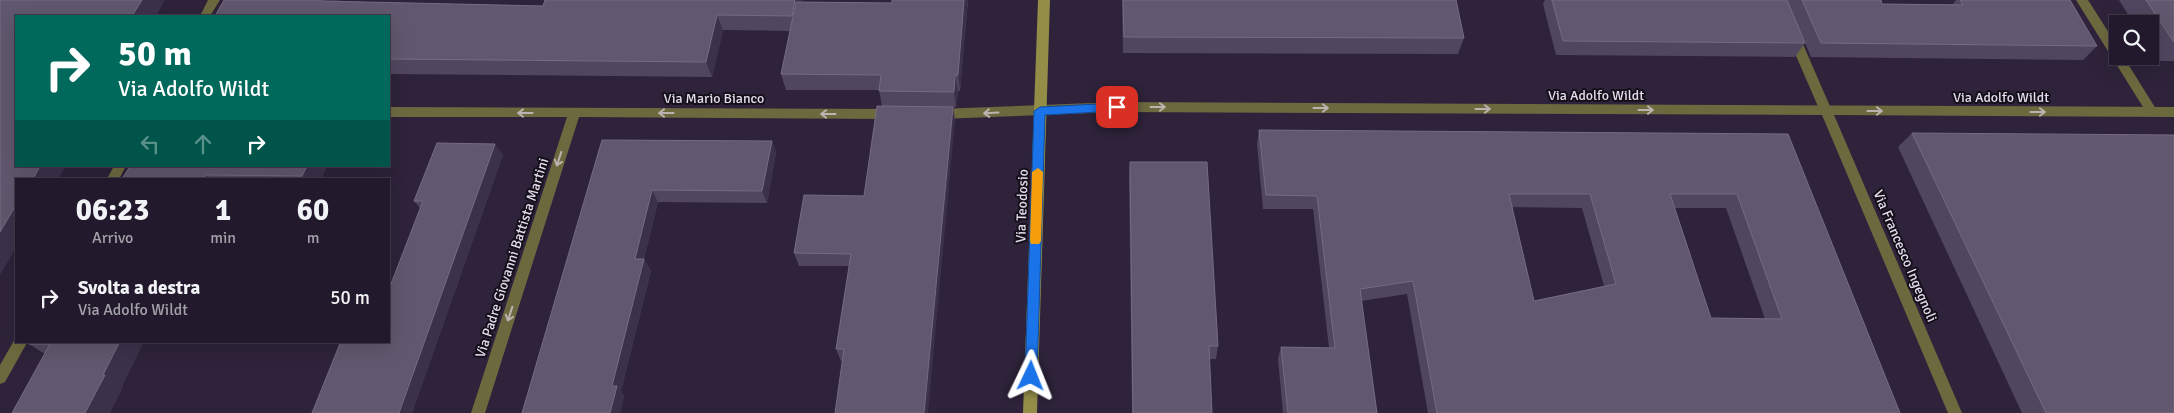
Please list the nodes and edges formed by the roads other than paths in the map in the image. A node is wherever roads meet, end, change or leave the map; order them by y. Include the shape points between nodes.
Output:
1 (214, 0) edge
2 (1044, 0) edge
3 (2082, 0) edge
4 (206, 15) edge
5 (1788, 24) edge
6 (1040, 111) junction
7 (1826, 111) junction
8 (390, 112) edge
9 (2152, 112) junction
10 (2174, 112) edge
11 (574, 113) junction
12 (908, 114) edge
13 (927, 114) edge
14 (20, 343) edge
15 (0, 378) edge
16 (478, 413) edge
17 (1030, 413) edge
18 (1955, 413) edge

1 - 4 street
2 - 6 street, Via Teodosio
3 - 9 street
5 - 7 street, Via Francesco Ingegnoli
6 -> 7 street, Via Adolfo Wildt via 1127,107
6 -> 13 street
6 - 17 street, Via Teodosio
7 -> 9 street, Via Adolfo Wildt
7 - 18 street, Via Francesco Ingegnoli
11 -> 8 street, Via Mario Bianco
9 - 10 street, Via Adolfo Wildt
12 -> 11 street, Via Mario Bianco
11 -> 16 street, Via Padre Giovanni Battista Martini
14 - 15 street

